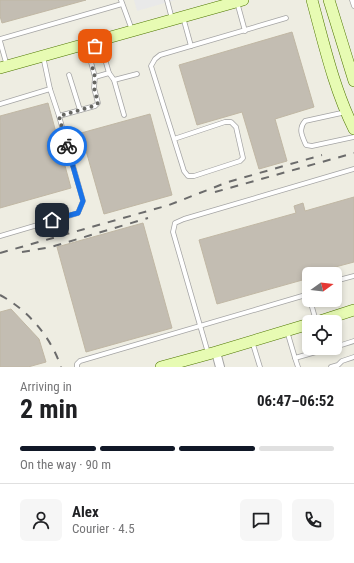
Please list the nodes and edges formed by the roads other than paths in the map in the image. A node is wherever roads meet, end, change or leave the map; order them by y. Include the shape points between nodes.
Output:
1 (167, 0) edge
2 (312, 0) edge
3 (329, 0) edge
4 (352, 0) edge
5 (240, 1) edge
6 (122, 2) edge
7 (354, 6) edge
8 (178, 18) junction
9 (286, 18) dead end
10 (132, 31) junction
11 (245, 31) junction
12 (0, 40) edge
13 (95, 44) junction
14 (191, 46) junction
15 (42, 56) junction
16 (351, 61) edge
17 (4, 67) edge
18 (109, 73) junction
19 (137, 74) dead end
20 (69, 75) dead end
21 (95, 77) junction
22 (114, 80) junction
23 (354, 81) edge
24 (50, 89) junction
25 (0, 104) edge
26 (80, 110) junction
27 (346, 112) junction
28 (124, 115) dead end
29 (59, 116) junction
30 (354, 130) edge
31 (354, 137) edge
32 (174, 139) junction
33 (354, 169) edge
34 (0, 236) edge
35 (354, 276) edge
36 (342, 279) edge
37 (302, 296) edge
38 (354, 310) edge
39 (339, 315) edge
40 (200, 326) junction
41 (302, 326) edge
42 (287, 331) junction
43 (252, 341) junction
44 (354, 341) edge
45 (342, 345) edge
46 (212, 353) junction
47 (306, 355) edge
48 (354, 357) edge
49 (296, 358) junction
50 (77, 367) edge
51 (161, 367) edge
52 (220, 367) edge
53 (260, 367) edge
54 (298, 367) edge
55 (331, 367) edge

1 - 8 lane
2 - 27 street
3 - 16 street
4 - 7 lane
5 - 8 street
5 - 11 lane
6 - 10 lane
6 - 12 lane
8 - 10 street
8 - 14 lane
9 - 11 lane
10 - 13 street
11 - 14 lane
12 - 17 lane
13 - 15 street
13 - 18 lane via 102,49
13 - 21 lane via 88,51
14 - 32 lane via 160,55 154,59 151,66
15 - 17 street
15 - 24 lane
16 - 23 street
18 - 21 lane
18 - 22 lane
19 - 22 lane
20 - 26 lane
21 - 26 lane via 94,88 98,103
22 - 28 lane
24 - 25 lane
24 - 29 lane
26 - 29 lane
27 - 30 street
27 - 31 lane via 305,122 300,133 306,145 312,146
29 - 34 lane via 83,201 78,213
32 - 32 lane via 188,176 243,158 236,127 231,122
33 - 40 lane via 175,223 173,232
35 - 36 lane
37 - 40 lane
38 - 39 street
40 - 46 lane
40 - 50 lane via 80,361
41 - 42 street
42 - 43 street
42 - 49 lane
43 - 46 street
43 - 53 lane
44 - 45 lane
46 - 51 street
46 - 52 street
47 - 49 lane
48 - 55 lane
49 - 54 lane

